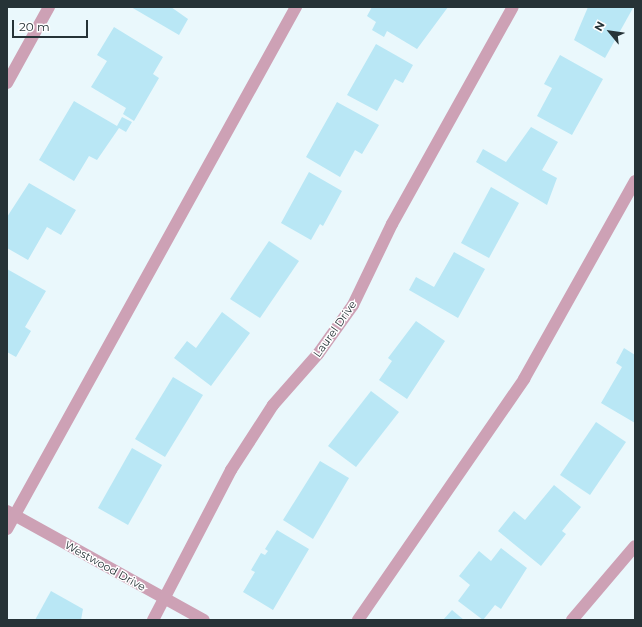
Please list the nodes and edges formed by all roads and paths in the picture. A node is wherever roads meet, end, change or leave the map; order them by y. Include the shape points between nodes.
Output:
1 (49, 7) edge
2 (296, 7) edge
3 (513, 7) edge
4 (7, 83) edge
5 (635, 181) edge
6 (11, 514) edge
7 (7, 529) edge
8 (635, 546) edge
9 (165, 600) junction
10 (153, 620) edge
11 (204, 620) edge
12 (358, 620) edge
13 (572, 620) edge

1 - 4 street
2 - 6 street
3 - 9 street, Laurel Drive via 392,224 353,305 318,354 273,405 231,470
5 - 12 street via 524,380
6 - 7 street
6 - 9 street, Westwood Drive
8 - 13 street
9 - 10 street, Laurel Drive
9 - 11 street, Westwood Drive

